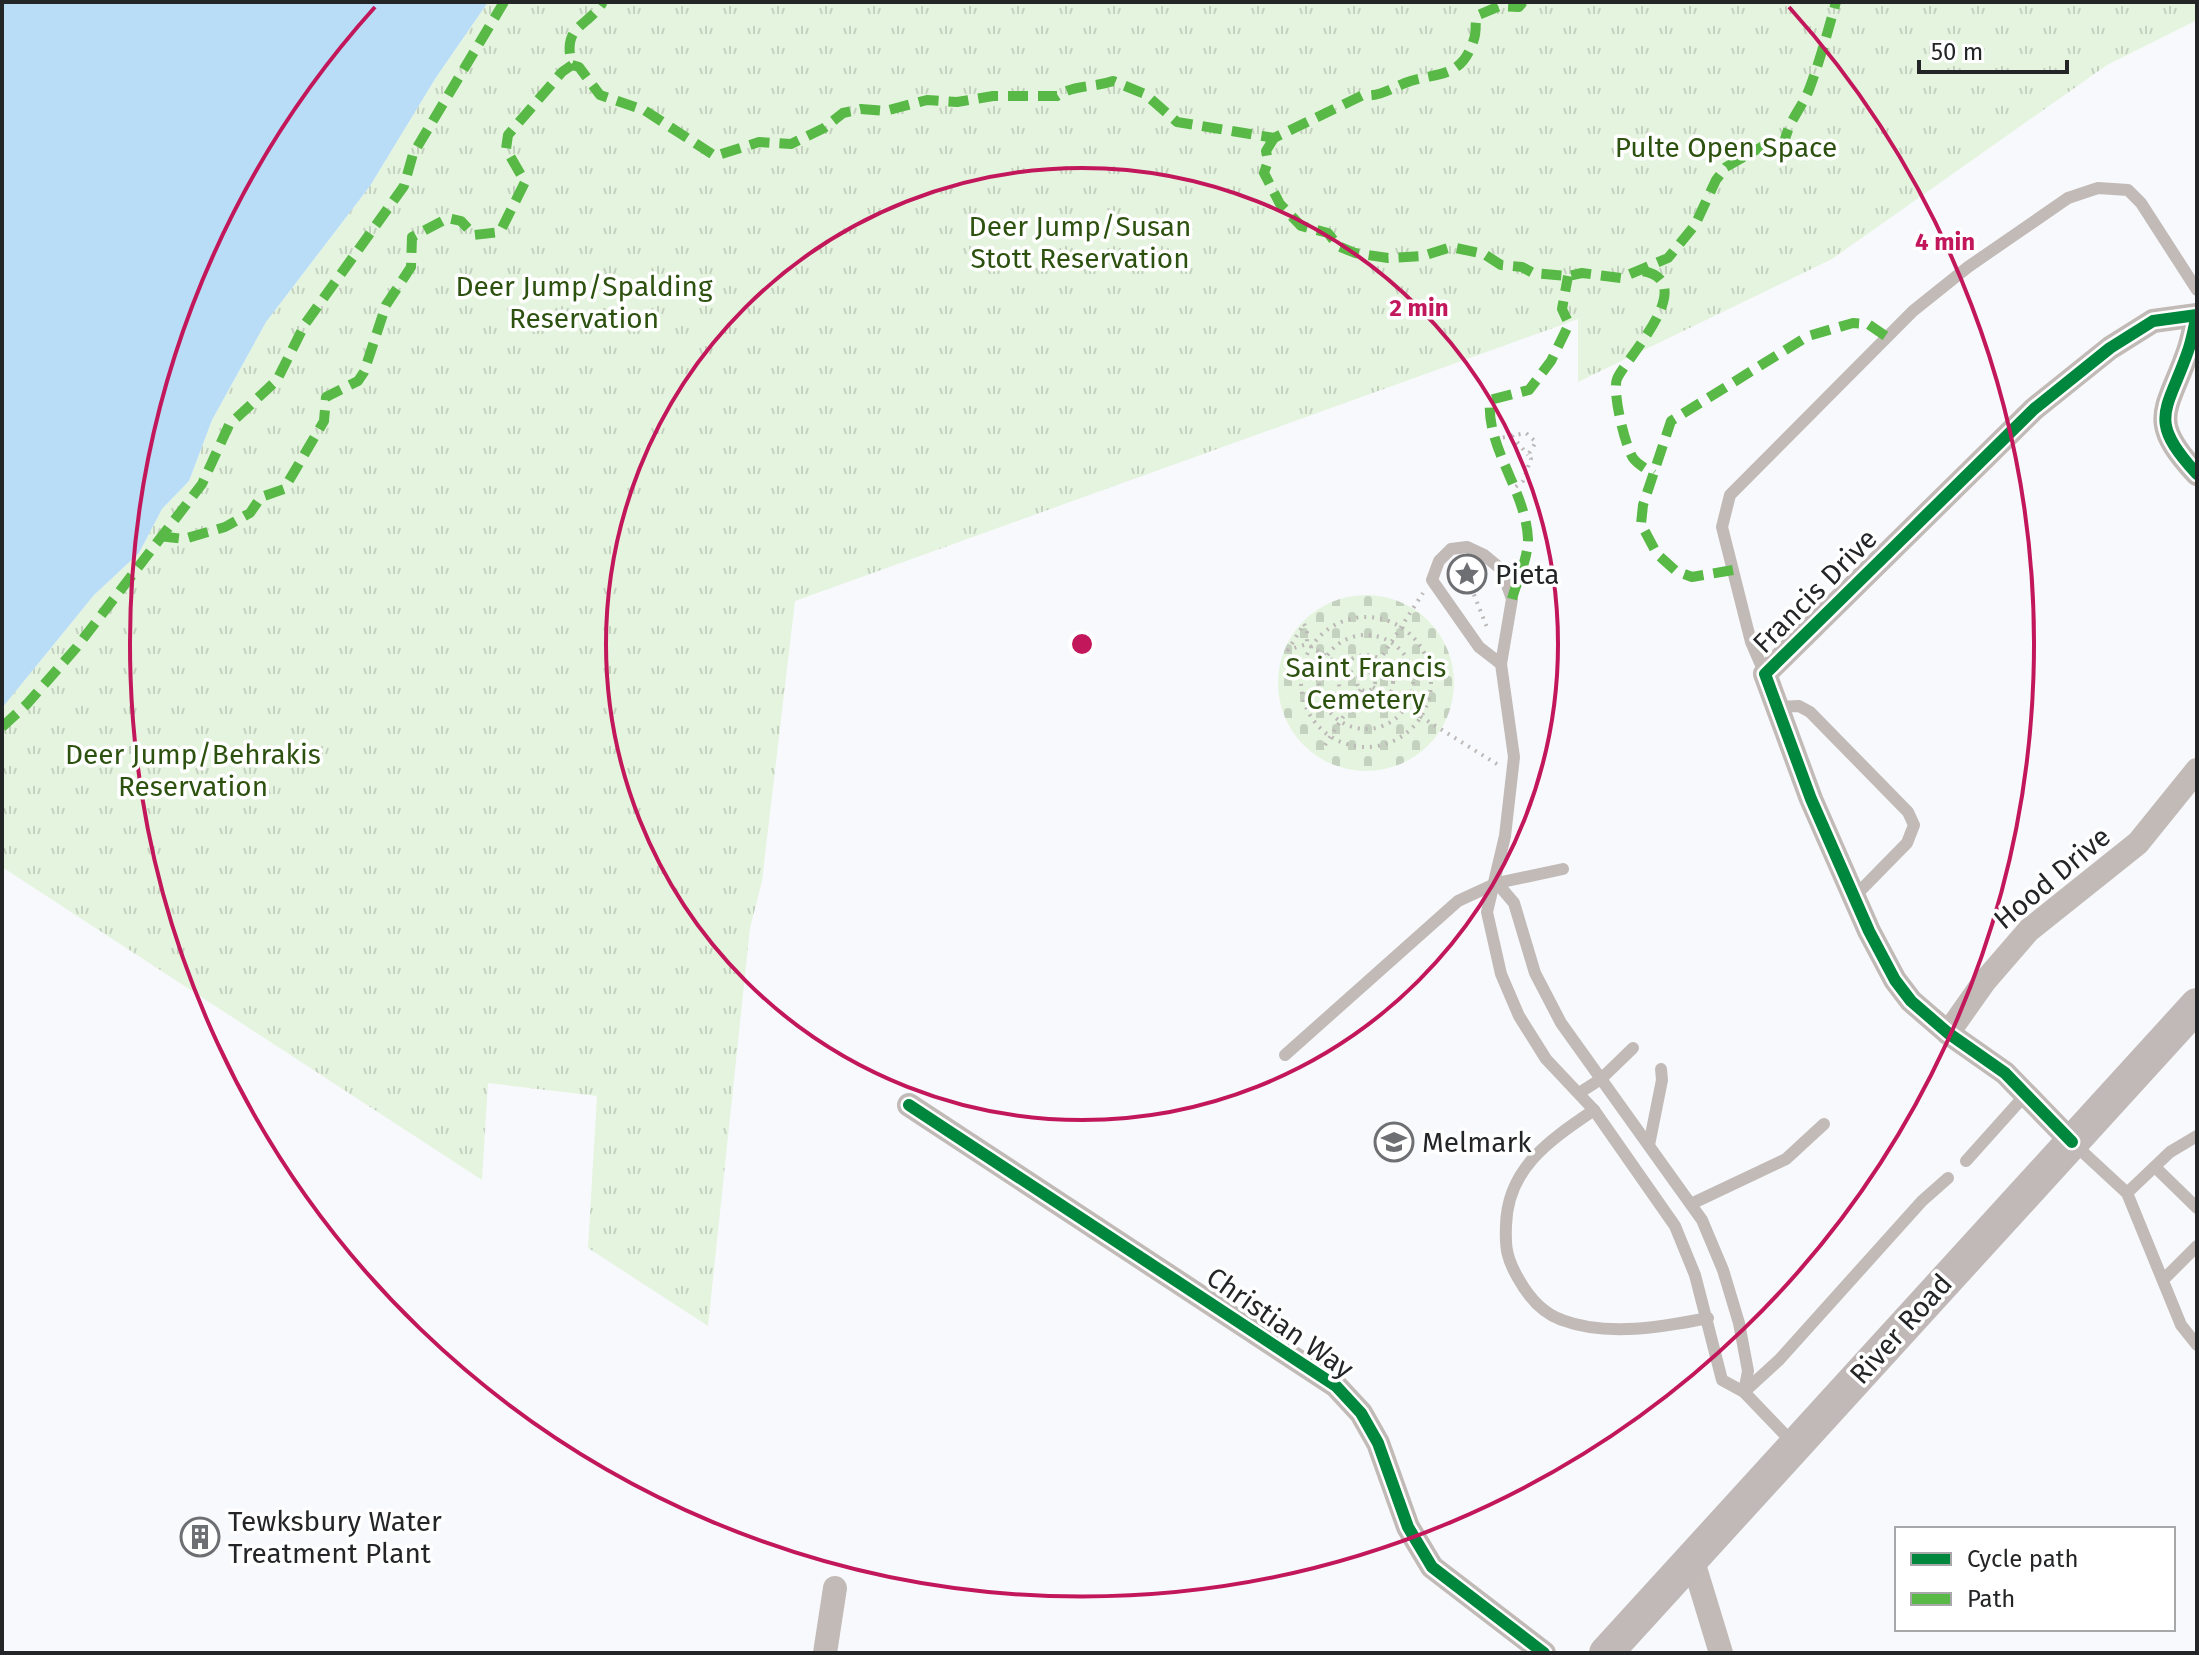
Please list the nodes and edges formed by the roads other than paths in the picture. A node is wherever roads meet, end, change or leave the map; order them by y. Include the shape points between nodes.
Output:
1 (2197, 290) edge
2 (2197, 315) edge
3 (2197, 474) edge
4 (1501, 664) junction
5 (1765, 674) junction
6 (1775, 707) junction
7 (2197, 770) edge
8 (1563, 869) dead end
9 (1497, 883) junction
10 (1854, 897) junction
11 (2197, 1005) edge
12 (1948, 1033) junction
13 (1633, 1048) dead end
14 (1285, 1055) dead end
15 (1661, 1069) dead end
16 (1601, 1079) junction
17 (1579, 1093) junction
18 (2027, 1093) junction
19 (909, 1105) dead end
20 (1594, 1110) junction
21 (1824, 1124) dead end
22 (2197, 1136) edge
23 (2072, 1142) junction
24 (1649, 1145) junction
25 (1966, 1161) dead end
26 (2155, 1167) junction
27 (1948, 1178) dead end
28 (2127, 1193) junction
29 (1691, 1204) junction
30 (2197, 1208) edge
31 (2197, 1246) edge
32 (2163, 1280) junction
33 (1708, 1318) junction
34 (2197, 1345) edge
35 (1744, 1392) junction
36 (1795, 1445) junction
37 (1692, 1558) junction
38 (835, 1588) dead end
39 (825, 1653) edge
40 (1544, 1653) edge
41 (1606, 1653) edge
42 (1721, 1653) edge

1 - 5 lane via 2135,196 2128,190 2098,188 2068,198 1913,311 1730,495 1722,527 1751,642
2 - 3 street via 2188,352 2163,408 2166,433
2 - 5 street, Francis Drive via 2153,321 2034,409
4 - 4 lane via 1512,599 1501,569 1467,547 1451,549 1432,580 1479,647
4 - 9 lane via 1514,757
5 - 6 street, Francis Drive
6 - 10 street, Francis Drive
6 - 10 lane via 1799,706 1810,712 1908,812 1914,825 1907,843
7 - 12 street, Hood Drive via 2138,843 2029,930
8 - 9 lane
9 - 14 lane via 1458,901
9 - 16 lane via 1514,903 1535,973 1561,1023
9 - 17 lane via 1487,912 1501,974 1546,1059
10 - 12 street, Francis Drive via 1895,980
11 - 23 main road, River Road
12 - 18 street, Francis Drive
13 - 16 lane
15 - 24 lane
16 - 17 lane
16 - 24 lane
17 - 20 lane
18 - 23 street, Francis Drive
18 - 25 lane
19 - 40 street, Christian Way via 1336,1386 1361,1413 1378,1443 1408,1527 1432,1567
20 - 33 lane via 1675,1226
20 - 33 lane via 1532,1157 1516,1179 1506,1204 1505,1256 1540,1308 1562,1320 1603,1328 1667,1326
21 - 29 lane via 1786,1159
22 - 26 lane
23 - 28 lane
23 - 36 main road, River Road
24 - 29 lane
26 - 28 lane
26 - 30 lane
27 - 35 lane
28 - 32 lane
29 - 35 lane via 1723,1270 1739,1323 1748,1371
31 - 32 lane
32 - 34 lane via 2181,1325
33 - 35 lane via 1722,1380
35 - 36 lane
36 - 37 main road, River Road
37 - 41 main road, River Road
37 - 42 street
38 - 39 street

